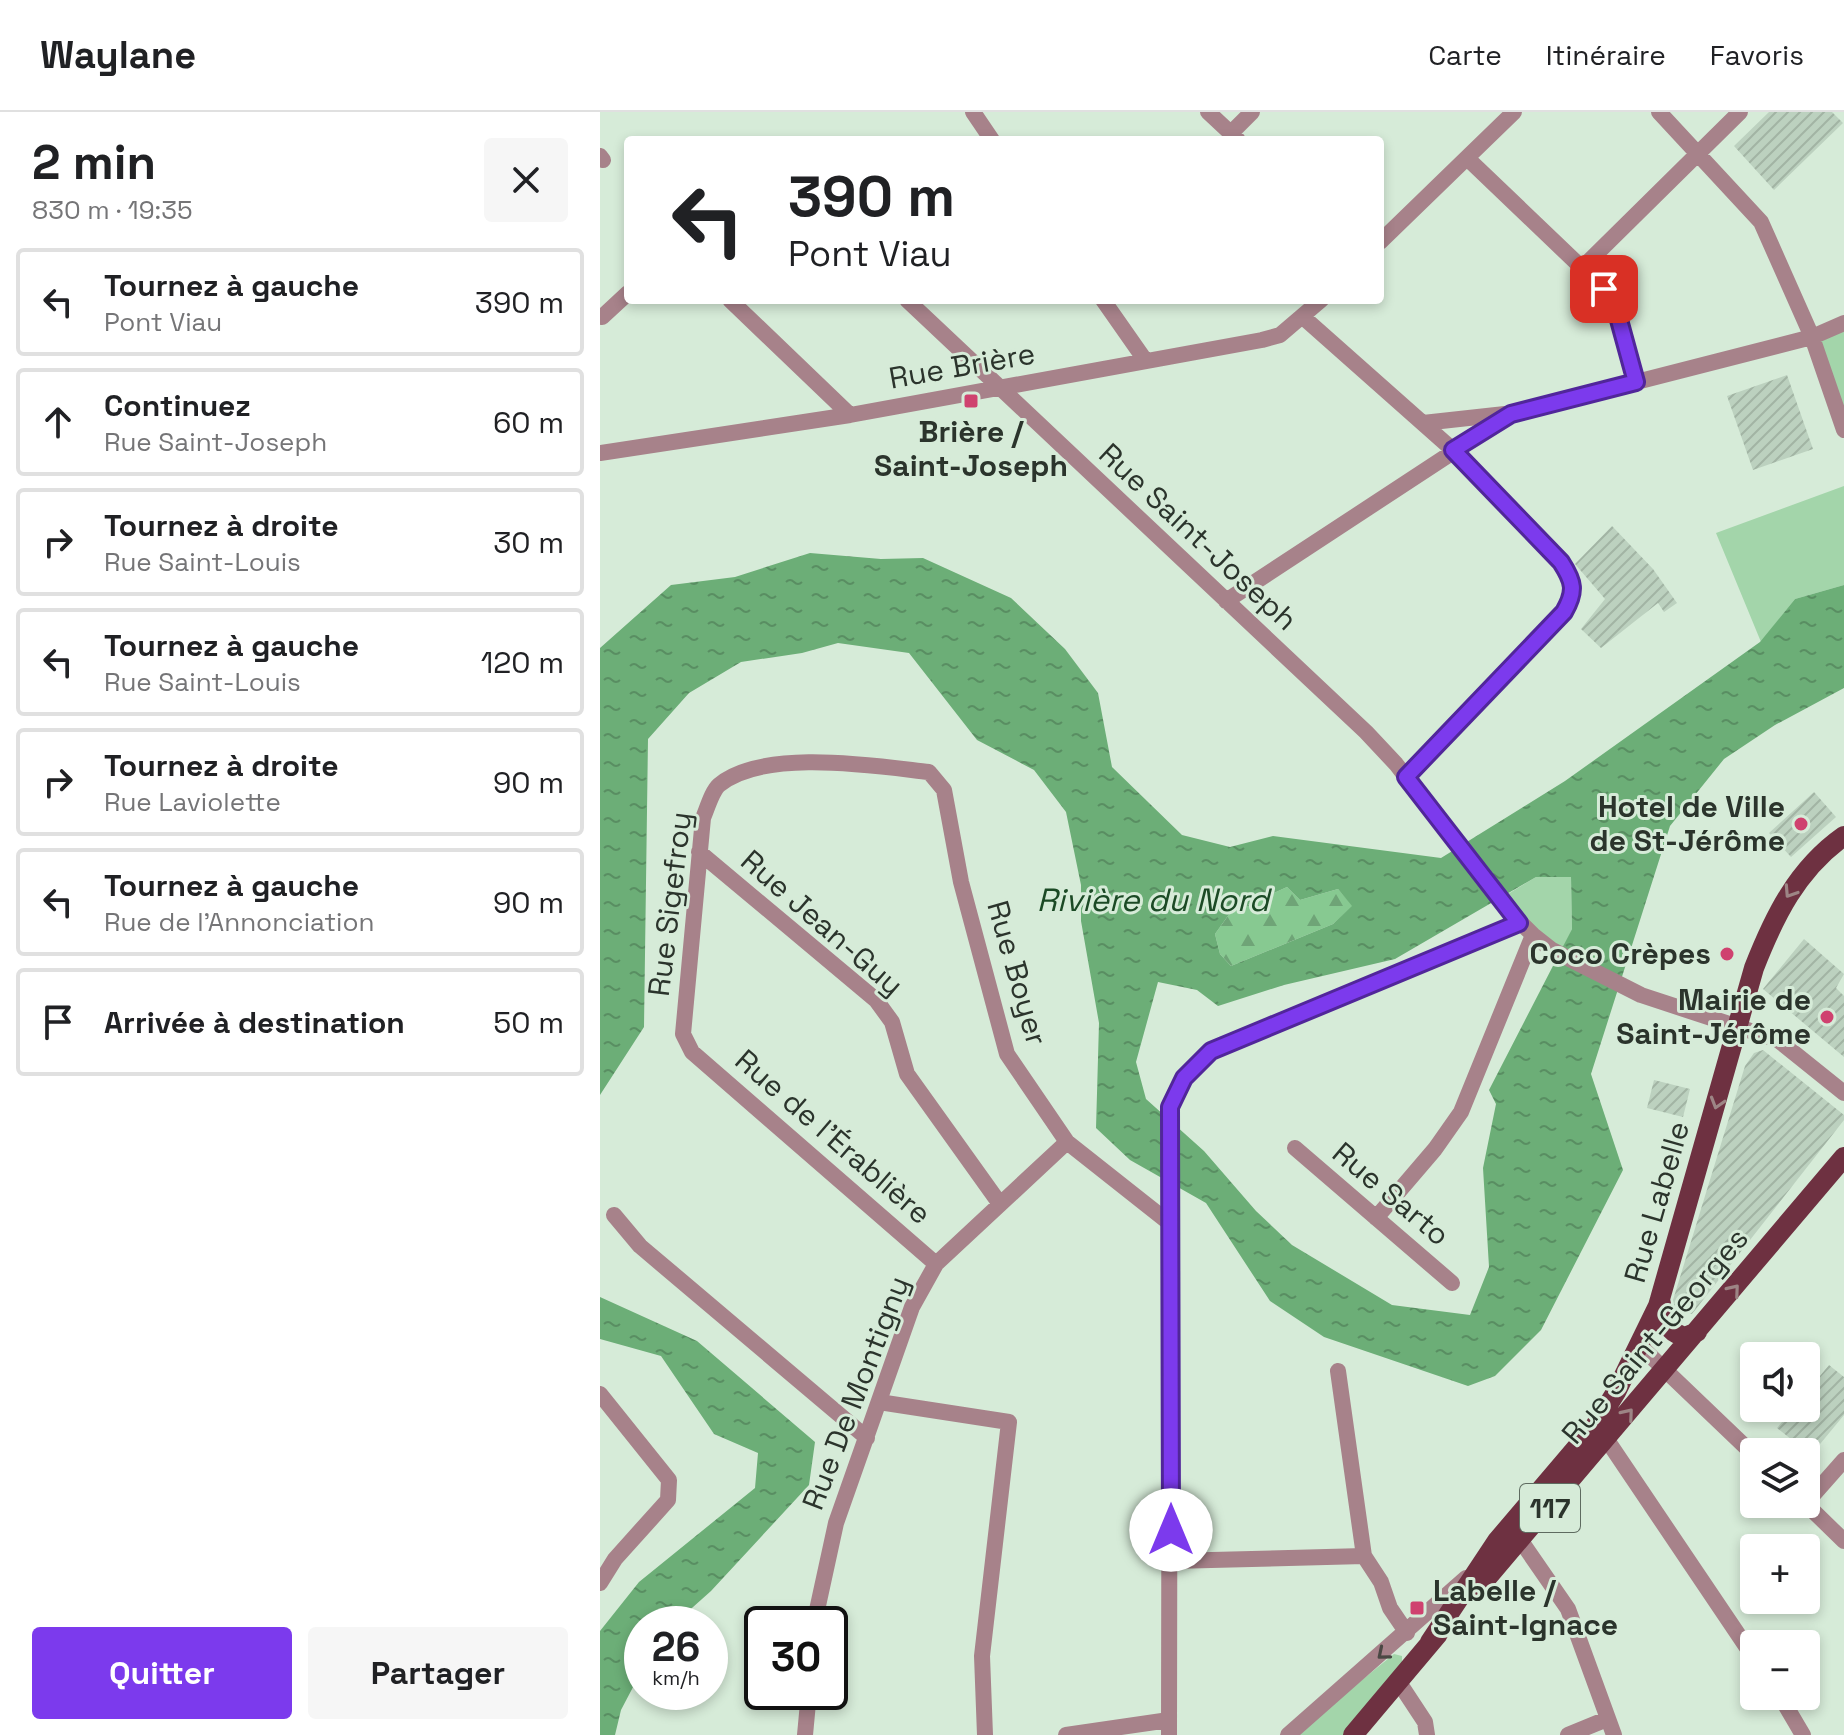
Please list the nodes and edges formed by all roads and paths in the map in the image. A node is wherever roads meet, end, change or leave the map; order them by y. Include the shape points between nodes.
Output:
1 (973, 112) edge
2 (1208, 112) edge
3 (1252, 112) edge
4 (1514, 112) edge
5 (1659, 112) edge
6 (1740, 112) edge
7 (989, 136) edge
8 (1233, 136) edge
9 (1235, 136) edge
10 (1700, 152) junction
11 (1467, 158) junction
12 (1384, 238) edge
13 (1582, 268) junction
14 (624, 297) edge
15 (734, 304) edge
16 (911, 304) edge
17 (1106, 304) edge
18 (1317, 304) edge
19 (602, 317) edge
20 (1303, 317) junction
21 (1844, 323) edge
22 (1812, 337) junction
23 (1145, 360) junction
24 (1636, 382) junction
25 (998, 388) junction
26 (1511, 414) junction
27 (850, 415) junction
28 (1423, 423) junction
29 (1844, 430) edge
30 (1453, 450) junction
31 (600, 453) edge
32 (1226, 601) junction
33 (929, 772) joint
34 (1406, 777) junction
35 (1842, 840) edge
36 (699, 852) junction
37 (1519, 923) junction
38 (1533, 935) junction
39 (1739, 1028) junction
40 (692, 1052) joint
41 (1844, 1093) edge
42 (1067, 1142) junction
43 (1295, 1148) dead end
44 (1844, 1157) edge
45 (1000, 1204) junction
46 (614, 1215) dead end
47 (1376, 1218) junction
48 (1172, 1225) junction
49 (936, 1264) junction
50 (1452, 1283) dead end
51 (1660, 1299) junction
52 (1697, 1332) junction
53 (1639, 1345) junction
54 (1665, 1370) junction
55 (1338, 1371) dead end
56 (600, 1394) edge
57 (879, 1402) junction
58 (867, 1438) junction
59 (1607, 1440) junction
60 (1740, 1442) edge
61 (1844, 1460) edge
62 (1820, 1487) edge
63 (1820, 1517) edge
64 (1521, 1541) junction
65 (1844, 1541) edge
66 (1364, 1556) junction
67 (1171, 1561) junction
68 (1482, 1564) junction
69 (600, 1583) edge
70 (818, 1606) edge
71 (1407, 1633) junction
72 (1740, 1637) edge
73 (1430, 1642) junction
74 (1398, 1681) junction
75 (807, 1710) edge
76 (1788, 1710) edge
77 (1607, 1719) junction
78 (1169, 1728) edge
79 (805, 1735) edge
80 (985, 1735) edge
81 (1066, 1735) edge
82 (1288, 1735) edge
83 (1353, 1735) edge
84 (1427, 1735) edge
85 (1568, 1735) edge
86 (1614, 1735) edge
87 (1803, 1735) edge

1 - 7 street
2 - 8 street
3 - 9 street
4 - 11 street
5 - 10 street
6 - 10 street
10 - 13 street
10 - 22 street via 1761,222
11 - 12 street
11 - 13 street
13 - 24 street via 1616,309
14 - 19 street
15 - 27 street
16 - 25 street, Rue Saint-Joseph
17 - 23 street
18 - 20 street, Rue Brière
20 - 23 street, Rue Brière via 1280,335 1262,340
20 - 28 street
21 - 22 street
22 - 24 street
22 - 29 street
23 - 25 street, Rue Brière
24 - 26 street
25 - 27 street, Rue Brière
25 - 32 street, Rue Saint-Joseph
26 - 28 street
26 - 30 street
27 - 31 street, Rue Brière
28 - 30 street
30 - 32 street
30 - 34 street via 1561,562 1574,594 1564,612
32 - 34 street, Rue Saint-Joseph via 1366,732
33 - 36 street, Rue Sigefroy via 831,761 752,768 718,786 703,818
33 - 42 street, Rue Boyer via 944,790 961,882 1007,1054
34 - 37 street, Rue Saint-Joseph
35 -> 39 main road, Rue Labelle / 117 via 1800,877 1775,914
36 - 40 street, Rue Sigefroy via 683,1034
36 - 45 street, Rue Jean-Guy via 876,1000 892,1022 907,1074
37 - 38 street
37 - 48 street via 1211,1051 1184,1078 1170,1107
38 - 39 street via 1636,993
38 - 47 street via 1461,1112
39 - 41 street via 1778,1040
39 -> 51 main road, Rue Labelle / 117
40 - 49 street, Rue de l'Érablière
42 - 45 street, Rue De Montigny
42 - 48 street, Rue Boyer
43 - 47 street, Rue Sarto
52 -> 44 main road, Rue Saint-Georges / 117
45 - 49 street, Rue De Montigny
46 - 58 street via 640,1246
47 - 50 street, Rue Sarto
48 - 67 street
49 - 57 street, Rue De Montigny via 912,1307
51 - 52 main road via 1671,1330 1685,1337
51 - 53 main road, Rue Labelle / 117
52 - 54 main road, Rue Saint-Georges / 117
53 - 54 street
53 - 68 main road, Rue Labelle / 117 via 1595,1426
59 -> 54 main road, Rue Saint-Georges / 117
54 - 60 street
55 - 66 street
56 - 69 street via 669,1480 668,1500
57 - 58 street, Rue De Montigny
57 - 80 street via 1009,1422 982,1656
58 - 70 street, Rue De Montigny via 836,1523
59 - 64 main road, Rue Saint-Georges / 117
59 - 72 street
61 - 62 street
63 - 65 street
64 - 73 main road, Rue Saint-Georges / 117
64 - 77 street via 1568,1609
66 - 67 street
66 - 71 street
67 - 78 street
68 - 71 street, Rue Labelle
68 - 73 main road, Rue Labelle / 117
71 -> 82 street, Rue Labelle
73 - 74 main road, Rue Saint-Georges / 117
74 - 83 main road, Rue Saint-Georges / 117
74 - 84 street via 1425,1722
75 - 79 street
76 - 87 street
77 - 85 street
77 - 86 street
78 - 81 street

